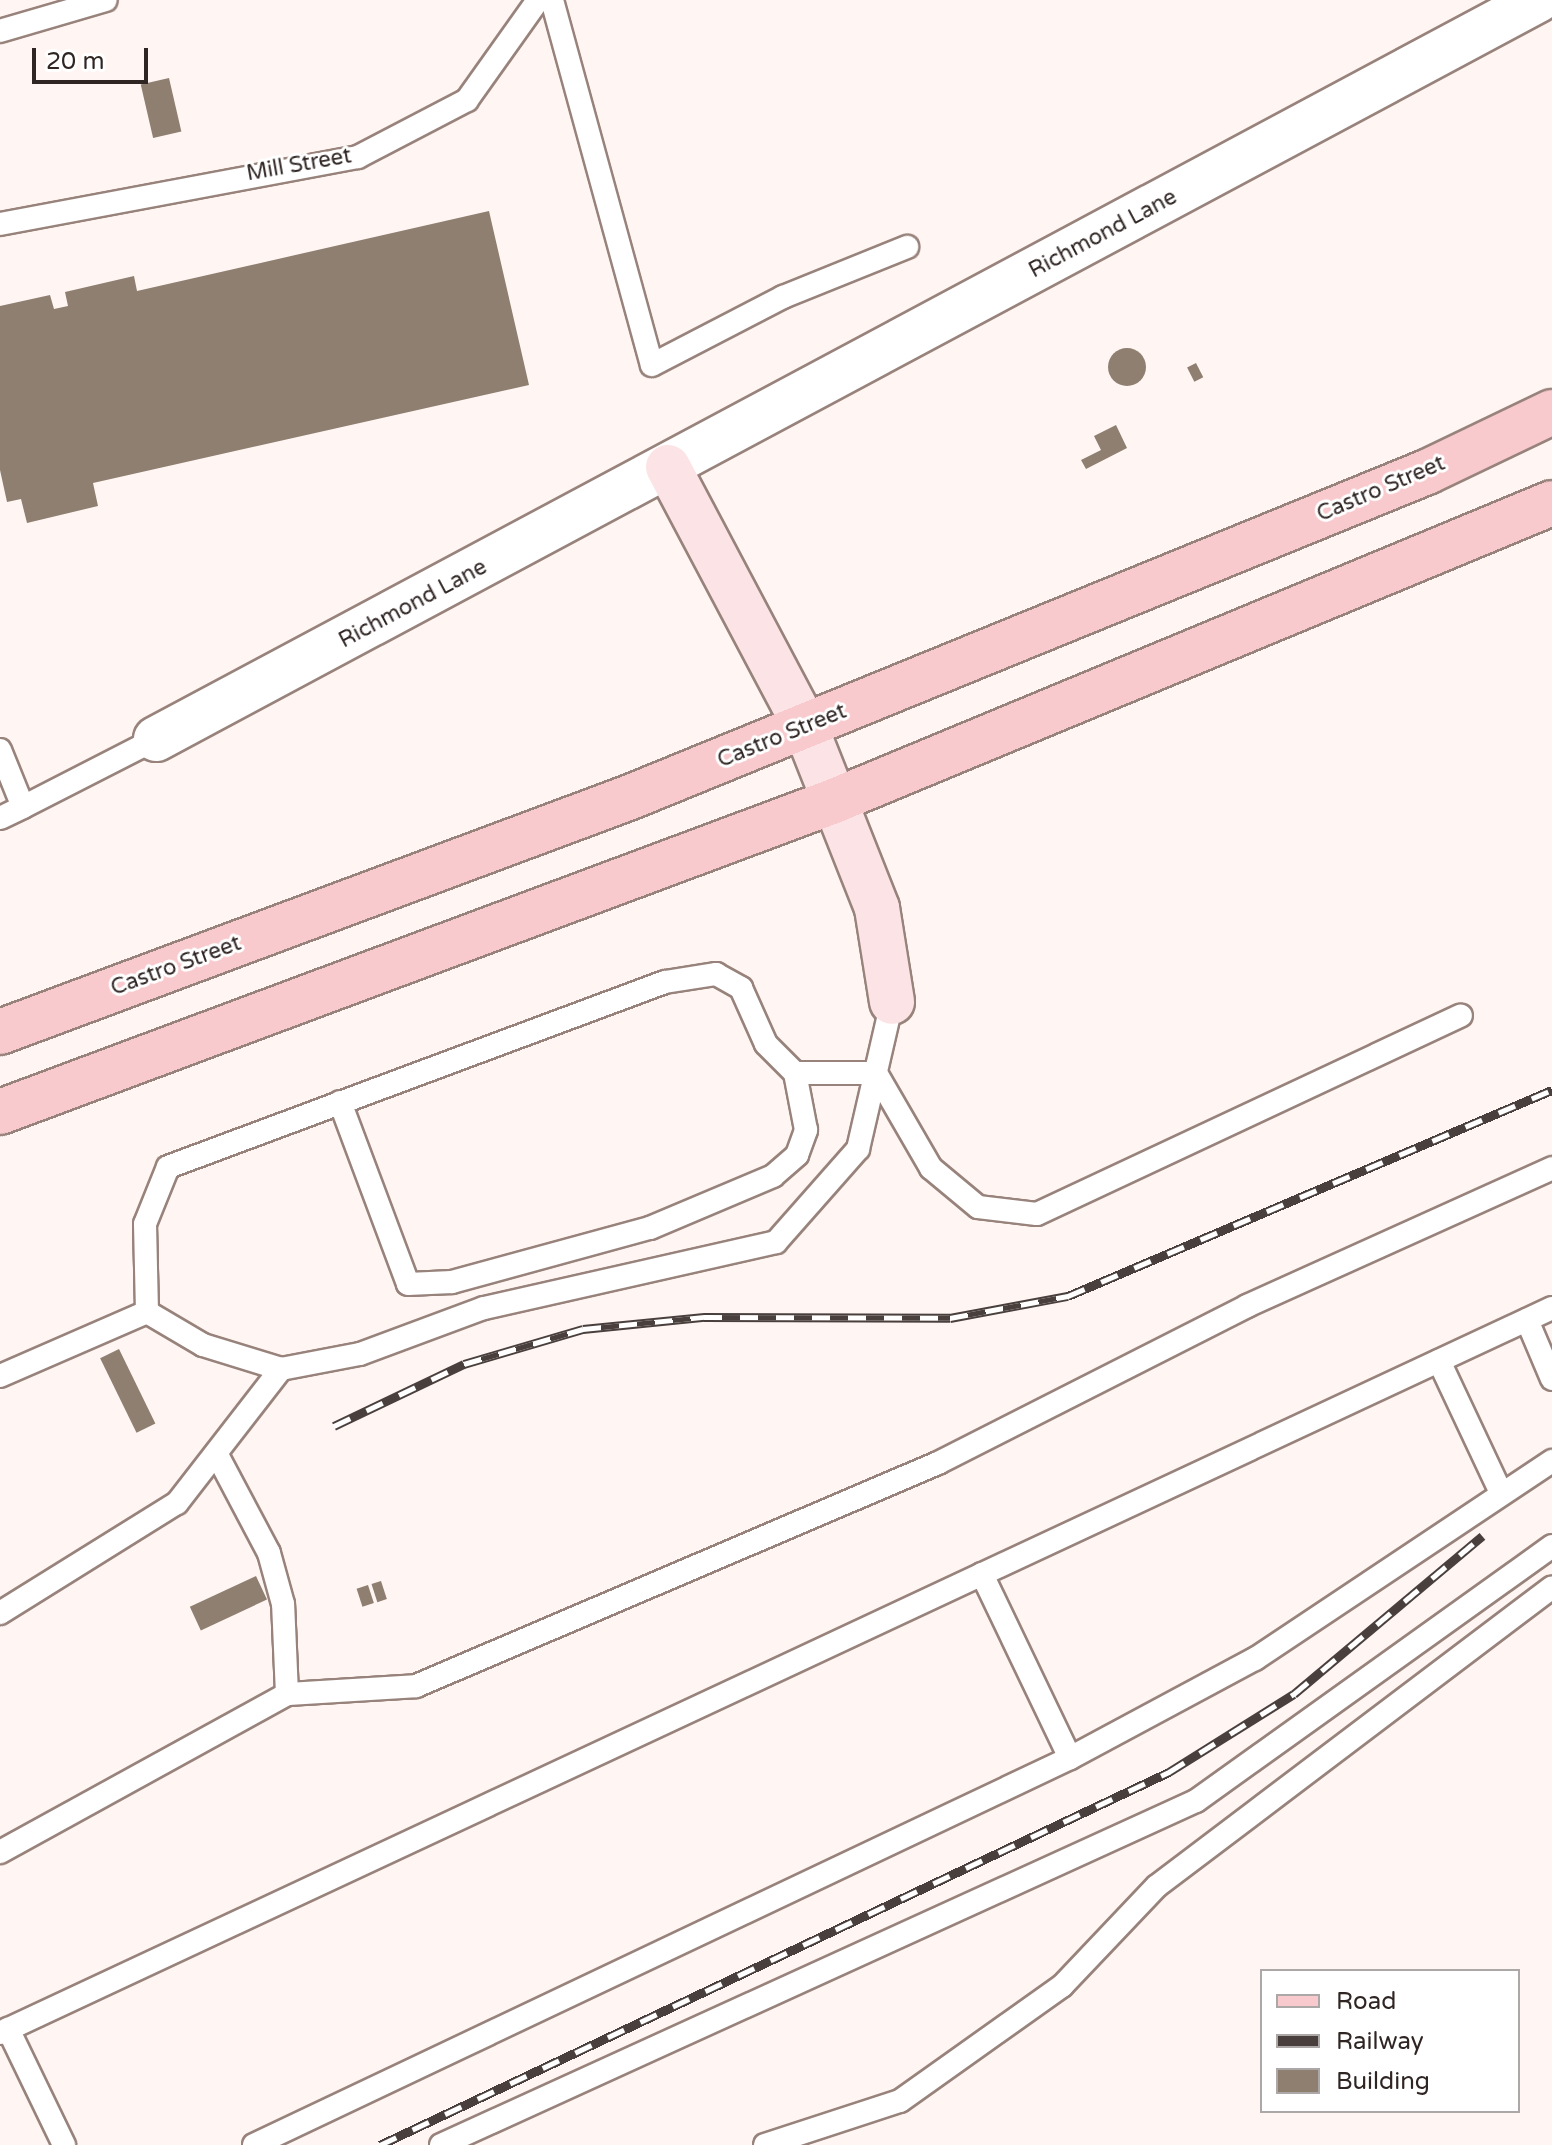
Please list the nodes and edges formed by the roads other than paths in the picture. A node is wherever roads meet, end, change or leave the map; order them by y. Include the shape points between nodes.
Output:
1 (106, 0) edge
2 (538, 0) edge
3 (552, 0) edge
4 (1538, 0) edge
5 (0, 31) edge
6 (0, 224) edge
7 (907, 247) dead end
8 (1552, 412) edge
9 (668, 467) junction
10 (1552, 503) edge
11 (805, 726) junction
12 (156, 739) joint
13 (0, 750) edge
14 (834, 801) junction
15 (23, 807) junction
16 (0, 818) edge
17 (892, 1002) joint
18 (1461, 1015) dead end
19 (0, 1032) edge
20 (795, 1073) junction
21 (876, 1073) junction
22 (340, 1102) junction
23 (0, 1112) edge
24 (1552, 1168) edge
25 (1552, 1308) edge
26 (147, 1312) junction
27 (1527, 1320) junction
28 (1439, 1361) junction
29 (281, 1369) junction
30 (0, 1376) edge
31 (1552, 1379) edge
32 (216, 1453) junction
33 (1552, 1461) edge
34 (1501, 1493) junction
35 (1552, 1546) edge
36 (982, 1574) junction
37 (1552, 1587) edge
38 (0, 1613) edge
39 (287, 1694) junction
40 (1070, 1758) junction
41 (0, 1852) edge
42 (4, 2031) edge
43 (64, 2145) edge
44 (254, 2145) edge
45 (441, 2145) edge
46 (765, 2145) edge

1 - 5 lane
2 - 6 lane, Mill Street via 467,100 358,157
3 - 7 lane via 652,365 783,297
4 - 9 street, Richmond Lane
8 - 11 main road, Castro Street via 1427,472
9 - 11 street
9 - 12 street, Richmond Lane
10 - 14 main road
11 - 14 street
11 - 19 main road, Castro Street
12 - 15 lane
13 - 15 lane
14 - 17 street via 877,908
14 - 23 main road
15 - 16 lane
17 - 21 lane
18 - 21 lane via 1037,1214 978,1207 931,1168
20 - 21 lane
20 - 22 lane via 766,1044 741,988 716,974 665,982
20 - 22 lane via 806,1130 797,1155 773,1176 650,1228 452,1282 408,1284
21 - 29 lane via 858,1149 776,1242 484,1308 360,1354
22 - 26 lane via 168,1167 145,1224
24 - 39 lane via 1247,1306 938,1463 416,1686
25 - 27 lane
26 - 29 lane via 203,1345
26 - 30 lane
27 - 28 lane
27 - 31 lane
28 - 34 lane
28 - 36 lane
29 - 32 lane
32 - 38 lane via 177,1503
32 - 39 lane via 276,1579
33 - 34 lane
34 - 40 lane via 1255,1659
35 - 45 lane via 1196,1801
36 - 40 lane
36 - 42 lane
37 - 46 lane via 1157,1886 1062,1986 900,2101
39 - 41 lane
40 - 44 lane
42 - 43 lane

